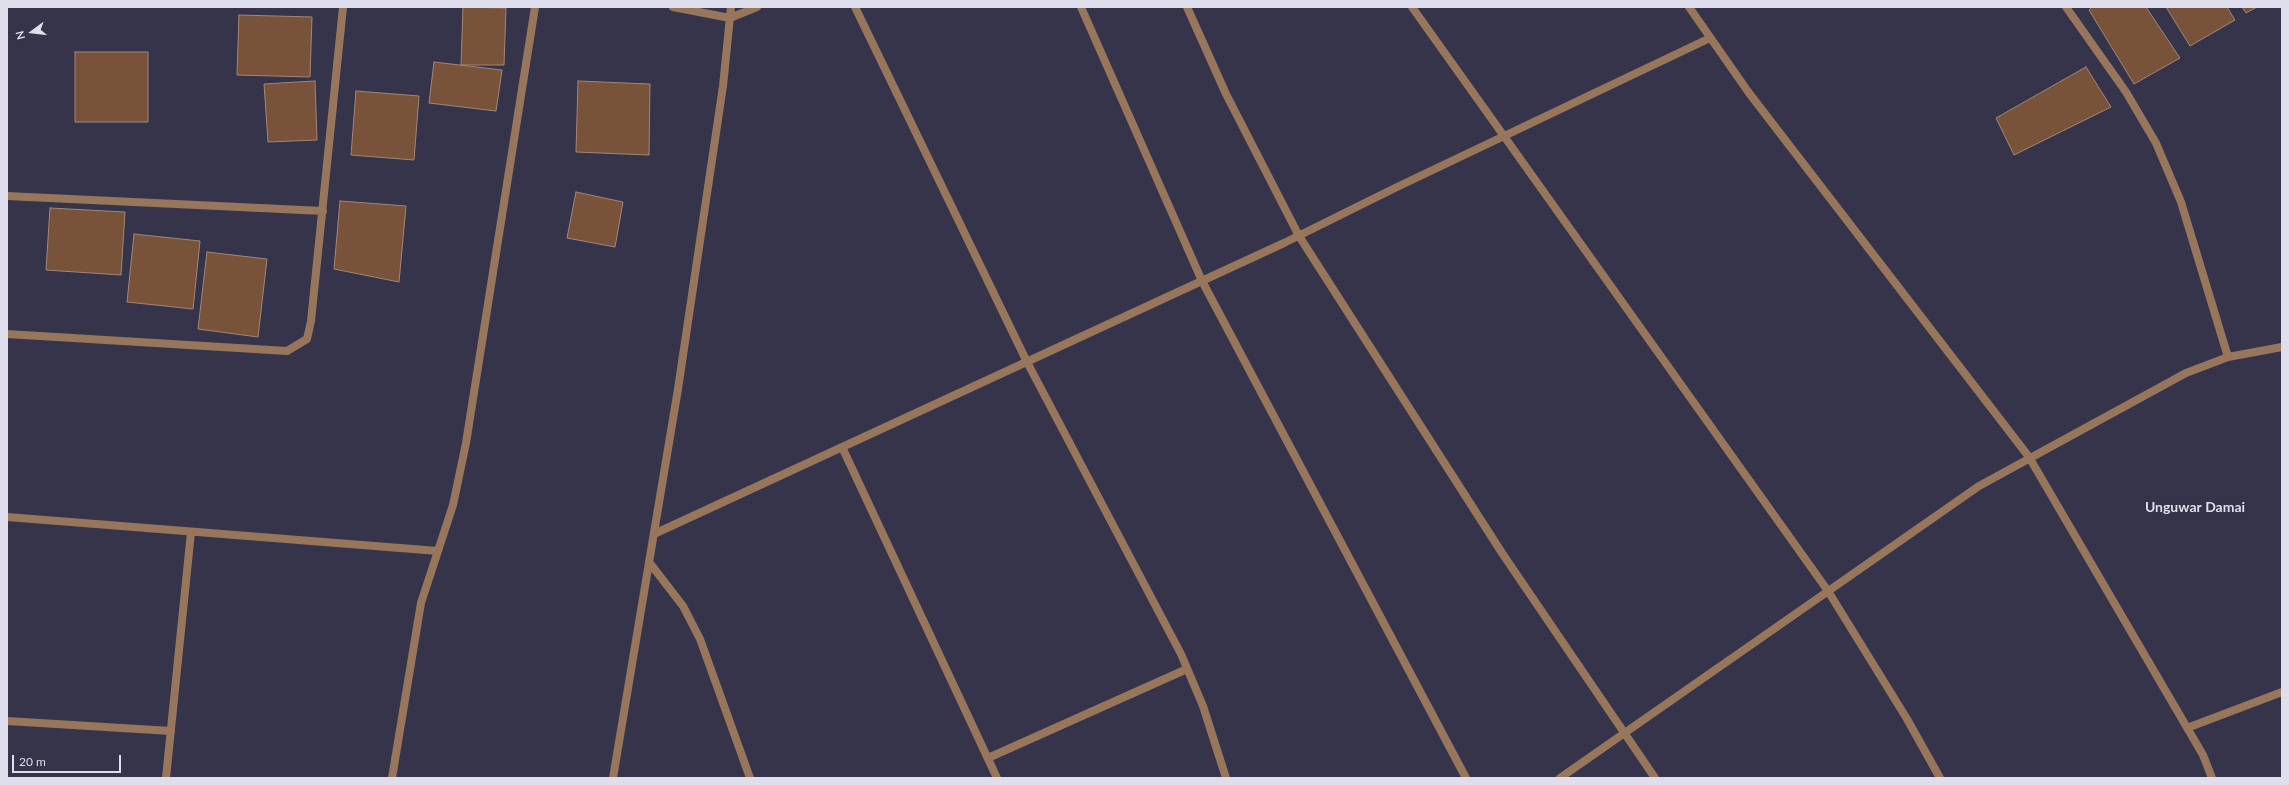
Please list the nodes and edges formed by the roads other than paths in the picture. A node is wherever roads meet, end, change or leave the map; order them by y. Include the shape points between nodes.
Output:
1 (343, 7) edge
2 (535, 7) edge
3 (673, 7) edge
4 (731, 7) edge
5 (757, 7) edge
6 (855, 7) edge
7 (1081, 7) edge
8 (1187, 7) edge
9 (1412, 7) edge
10 (1689, 7) edge
11 (2066, 7) edge
12 (730, 18) junction
13 (1710, 38) junction
14 (1503, 136) junction
15 (7, 196) edge
16 (322, 212) junction
17 (1299, 236) junction
18 (1202, 280) junction
19 (7, 334) edge
20 (2282, 347) edge
21 (2228, 357) junction
22 (1027, 362) junction
23 (842, 447) junction
24 (2029, 457) junction
25 (7, 517) edge
26 (191, 532) junction
27 (654, 534) junction
28 (438, 551) junction
29 (649, 562) junction
30 (1828, 591) junction
31 (1187, 669) junction
32 (2282, 692) edge
33 (7, 721) edge
34 (2188, 728) junction
35 (171, 731) junction
36 (1626, 732) junction
37 (988, 758) junction
38 (166, 778) edge
39 (392, 778) edge
40 (613, 778) edge
41 (750, 778) edge
42 (997, 778) edge
43 (1226, 778) edge
44 (1466, 778) edge
45 (1560, 778) edge
46 (1655, 778) edge
47 (1940, 778) edge
48 (2212, 778) edge

1 - 16 street
2 - 28 street via 466,443 453,505
3 - 12 street
4 - 12 street
5 - 12 street
6 - 22 street
7 - 18 street
8 - 17 street via 1226,94
9 - 14 street
10 - 13 street
11 - 21 street via 2126,92 2156,143 2181,202
12 - 27 street via 723,86
13 - 14 street
13 - 24 street via 1749,93
14 - 17 street
14 - 30 street
15 - 16 street
16 - 19 street via 307,339 287,351
17 - 18 street
17 - 36 street via 1502,553
18 - 22 street
18 - 44 street
20 - 21 street
21 - 24 street via 2186,373
22 - 23 street
22 - 31 street
23 - 27 street
23 - 37 street
24 - 30 street via 1979,486
24 - 34 street
25 - 26 street
26 - 28 street
26 - 35 street
27 - 29 street
28 - 39 street via 421,603
29 - 40 street
29 - 41 street via 683,606 700,639
30 - 36 street
30 - 47 street via 1907,718
31 - 37 street
31 - 43 street
32 - 34 street
33 - 35 street
34 - 48 street
35 - 38 street
36 - 45 street
36 - 46 street
37 - 42 street

